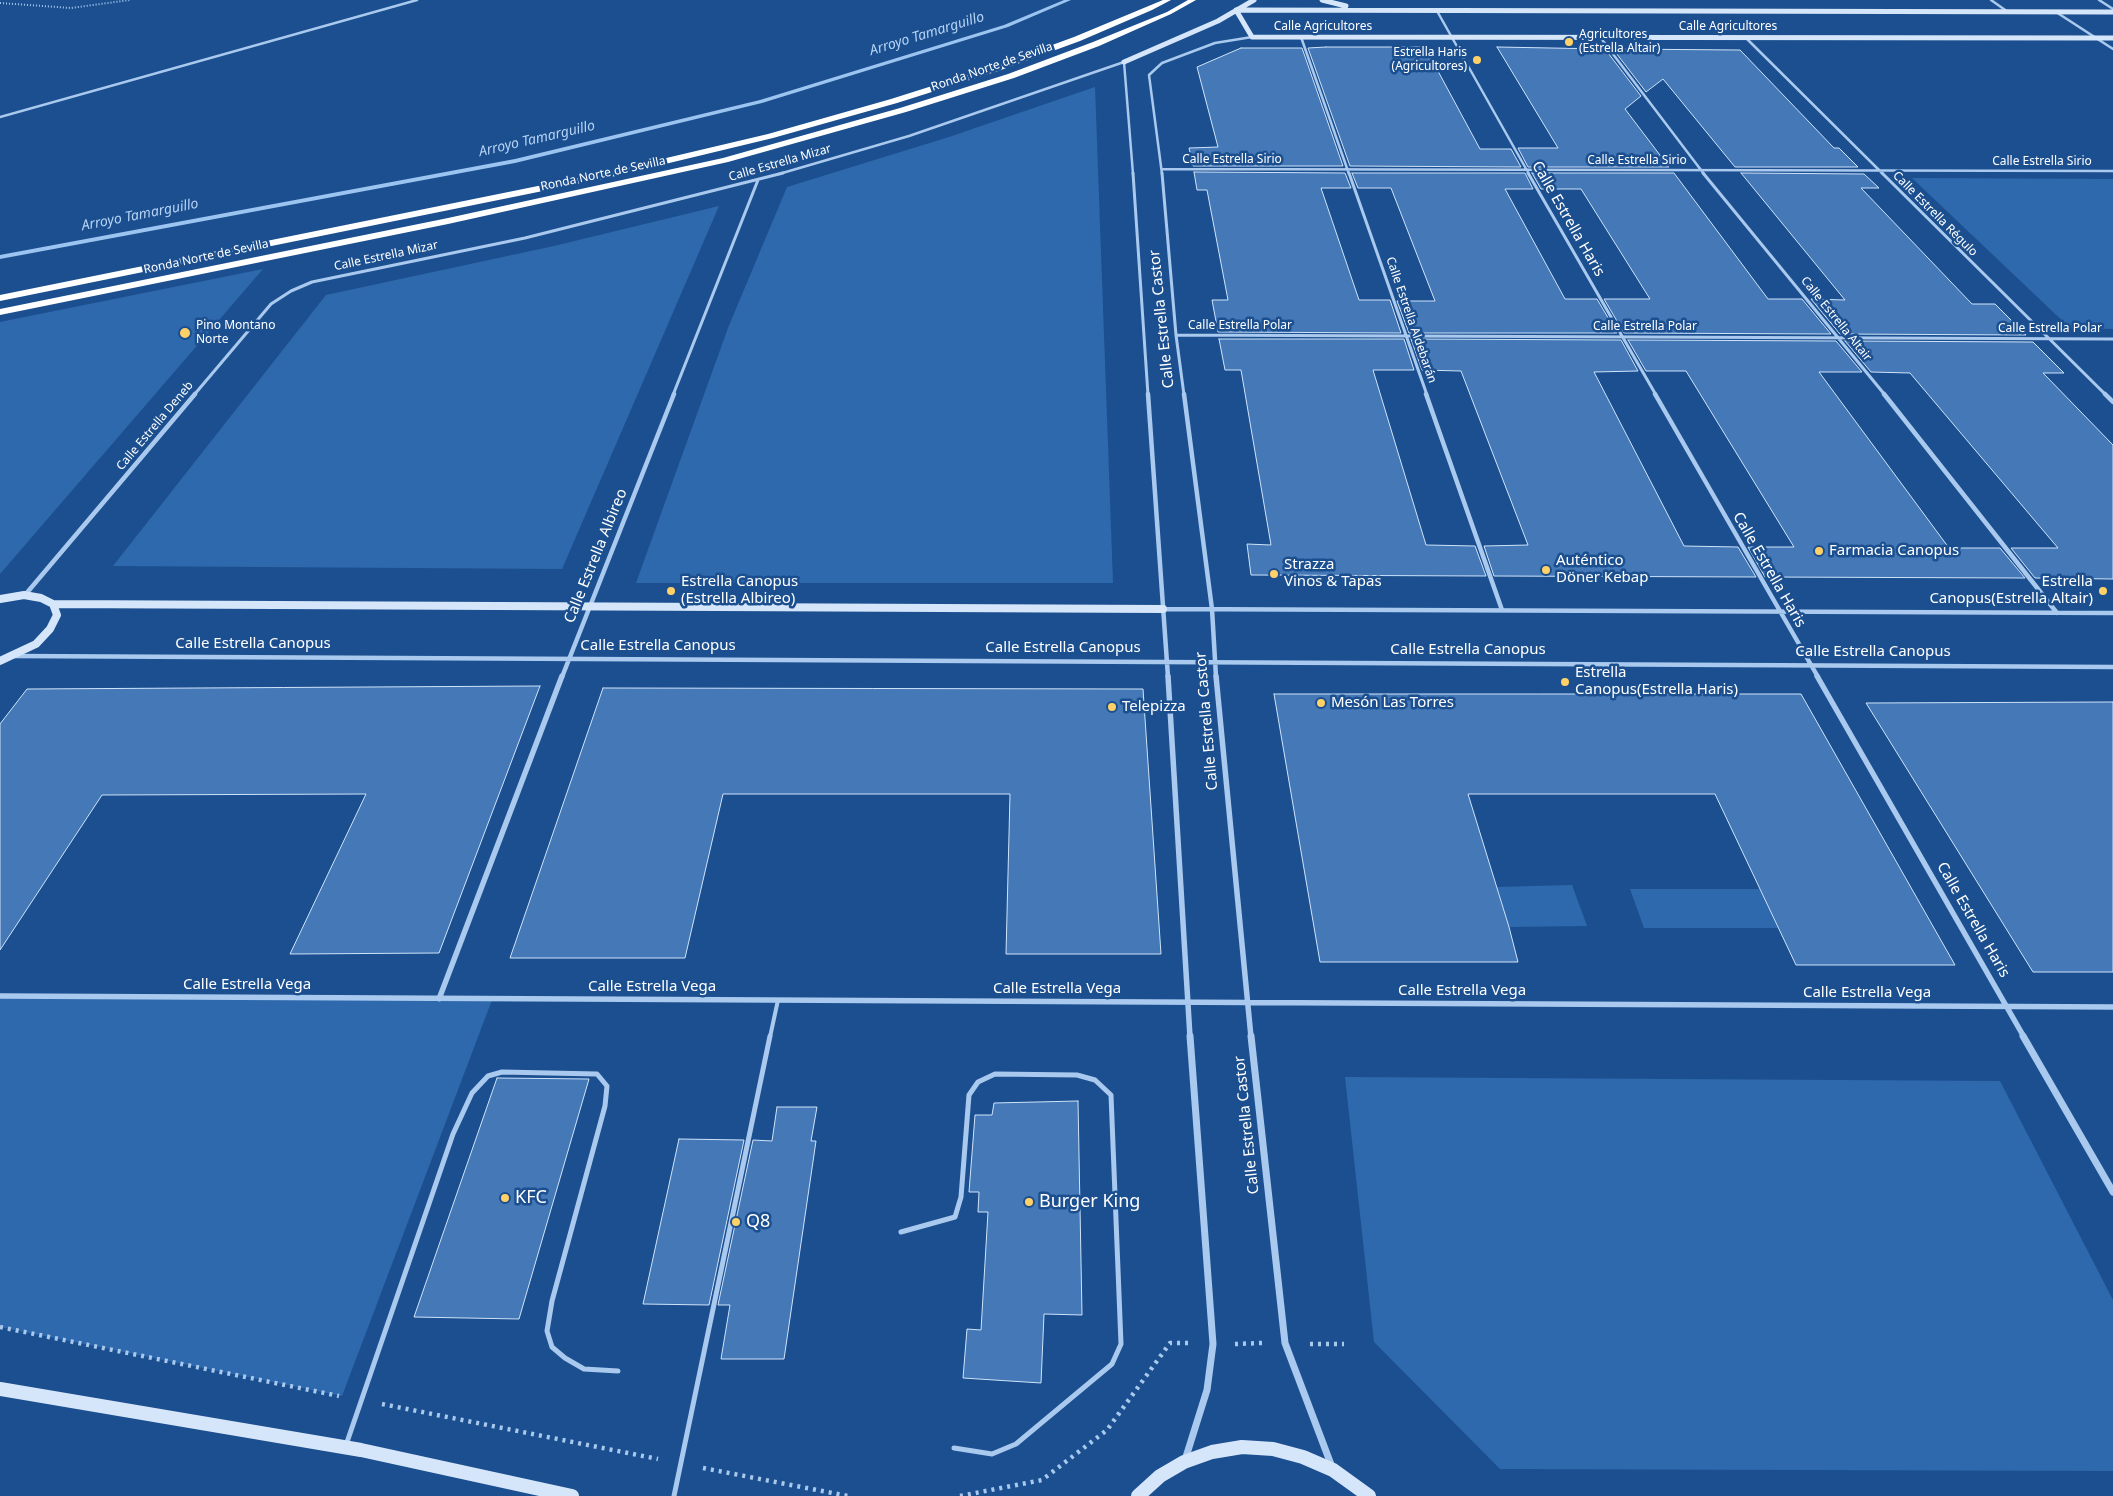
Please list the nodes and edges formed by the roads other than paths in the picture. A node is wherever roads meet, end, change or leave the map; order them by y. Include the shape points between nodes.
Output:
1 (417, 0) edge
2 (1168, 0) edge
3 (1193, 0) edge
4 (1254, 0) edge
5 (1322, 0) edge
6 (1991, 0) edge
7 (2099, 0) edge
8 (1236, 10) junction
9 (1386, 10) junction
10 (2113, 10) edge
11 (1437, 11) junction
12 (2008, 12) junction
13 (2056, 12) junction
14 (1252, 37) junction
15 (1301, 37) junction
16 (1450, 37) junction
17 (1600, 37) junction
18 (1745, 38) junction
19 (2097, 38) junction
20 (2113, 38) edge
21 (2113, 49) edge
22 (1124, 62) junction
23 (0, 117) edge
24 (1162, 169) junction
25 (1347, 169) junction
26 (1526, 170) junction
27 (1701, 170) junction
28 (1878, 170) junction
29 (2113, 171) edge
30 (758, 180) junction
31 (312, 282) joint
32 (0, 298) edge
33 (0, 312) edge
34 (1176, 335) junction
35 (1406, 336) junction
36 (1622, 337) junction
37 (1840, 338) junction
38 (2049, 339) junction
39 (2113, 339) edge
40 (2113, 402) edge
41 (24, 596) junction
42 (0, 599) edge
43 (53, 604) junction
44 (589, 607) junction
45 (1163, 609) junction
46 (1212, 609) junction
47 (1502, 610) junction
48 (1779, 612) junction
49 (2057, 613) junction
50 (2113, 613) edge
51 (13, 656) junction
52 (569, 659) junction
53 (0, 661) edge
54 (1167, 662) junction
55 (1215, 662) junction
56 (1810, 665) junction
57 (2113, 667) edge
58 (0, 996) edge
59 (439, 999) junction
60 (778, 1000) junction
61 (1187, 1001) junction
62 (1247, 1002) junction
63 (2008, 1007) junction
64 (2113, 1007) edge
65 (2113, 1192) edge
66 (902, 1232) dead end
67 (618, 1371) dead end
68 (0, 1389) edge
69 (345, 1448) junction
70 (954, 1448) dead end
71 (1184, 1462) junction
72 (1333, 1470) junction
73 (572, 1496) edge
74 (674, 1496) edge
75 (1138, 1496) edge
76 (1369, 1496) edge

1 - 23 street
2 - 32 highway, Ronda Norte de Sevilla via 1077,39 995,69 894,102 770,136 607,175
3 - 33 highway, Ronda Norte de Sevilla via 1096,44 1011,76 725,160 448,221
4 - 8 street, Calle Estrella Mizar
5 - 9 street
6 - 12 street
7 - 10 street
8 - 9 street, Calle Agricultores
8 - 14 street
8 - 22 street, Calle Estrella Mizar
9 - 11 street, Calle Agricultores
10 - 13 street, Calle Agricultores
11 - 12 street, Calle Agricultores
11 - 16 street, Calle Estrella Haris
12 - 13 street, Calle Agricultores
13 - 19 street
14 - 15 street, Calle Agricultores
14 - 24 street, Calle Estrella Castor via 1215,43 1162,63 1149,75
15 - 16 street, Calle Agricultores
15 - 25 street, Calle Estrella Aldebarán
16 - 17 street, Calle Agricultores
16 - 26 street, Calle Estrella Haris
17 - 18 street, Calle Agricultores
17 - 27 street, Calle Estrella Altair
18 - 19 street, Calle Agricultores
18 - 28 street, Calle Estrella Régulo
19 - 20 street, Calle Agricultores
19 - 21 street
22 - 30 street, Calle Estrella Mizar via 909,136
22 - 45 street, Calle Estrella Castor
24 - 25 street, Calle Estrella Sirio
24 - 34 street, Calle Estrella Castor
25 - 26 street, Calle Estrella Sirio
25 - 35 street, Calle Estrella Aldebarán
26 - 27 street, Calle Estrella Sirio
26 - 36 street, Calle Estrella Haris
27 - 28 street, Calle Estrella Sirio
27 - 37 street, Calle Estrella Altair
28 - 29 street, Calle Estrella Sirio
28 - 38 street, Calle Estrella Régulo
30 - 31 street, Calle Estrella Mizar via 524,238
30 - 44 street, Calle Estrella Albireo
31 - 41 street, Calle Estrella Deneb via 272,304
34 - 35 street, Calle Estrella Polar
34 - 46 street, Calle Estrella Castor
35 - 36 street, Calle Estrella Polar
35 - 47 street, Calle Estrella Aldebarán
36 - 37 street, Calle Estrella Polar
36 - 48 street, Calle Estrella Haris
37 - 38 street, Calle Estrella Polar
37 - 49 street, Calle Estrella Altair
38 - 39 street, Calle Estrella Polar
38 - 40 street, Calle Estrella Régulo
41 - 42 street
41 - 43 street via 41,598
43 - 44 street
43 - 51 street via 57,615 50,630 36,644
44 - 45 street
44 - 52 street, Calle Estrella Albireo
45 - 46 street
45 - 54 street, Calle Estrella Castor
46 - 47 street
46 - 55 street, Calle Estrella Castor
47 - 48 street
48 - 49 street
48 - 56 street, Calle Estrella Haris
49 - 50 street
51 - 52 street, Calle Estrella Canopus
51 - 53 street
52 - 54 street, Calle Estrella Canopus
52 - 59 street, Calle Estrella Albireo
54 - 55 street, Calle Estrella Canopus
54 - 61 street, Calle Estrella Castor
55 - 56 street, Calle Estrella Canopus
55 - 62 street, Calle Estrella Castor
56 - 57 street, Calle Estrella Canopus
56 - 63 street, Calle Estrella Haris
58 - 59 street, Calle Estrella Vega
59 - 60 street, Calle Estrella Vega
60 - 61 street, Calle Estrella Vega
60 - 74 lane
61 - 62 street, Calle Estrella Vega
61 - 71 street, Calle Estrella Castor via 1213,1344 1207,1390
62 - 63 street, Calle Estrella Vega
62 - 72 street, Calle Estrella Castor via 1285,1343
63 - 64 street, Calle Estrella Vega
63 - 65 street, Calle Estrella Haris
66 - 70 lane via 955,1216 961,1197 969,1095 978,1082 994,1074 1078,1075 1095,1080 1111,1095 1121,1344 1115,1358 1112,1364 1016,1444 992,1454
67 - 69 lane via 584,1369 564,1358 552,1347 547,1331 552,1301 605,1106 607,1086 597,1074 502,1072 488,1076 472,1093 453,1134
68 - 69 street
69 - 73 street
71 - 72 street via 1212,1452 1273,1449
71 - 75 street via 1160,1476
72 - 76 street

